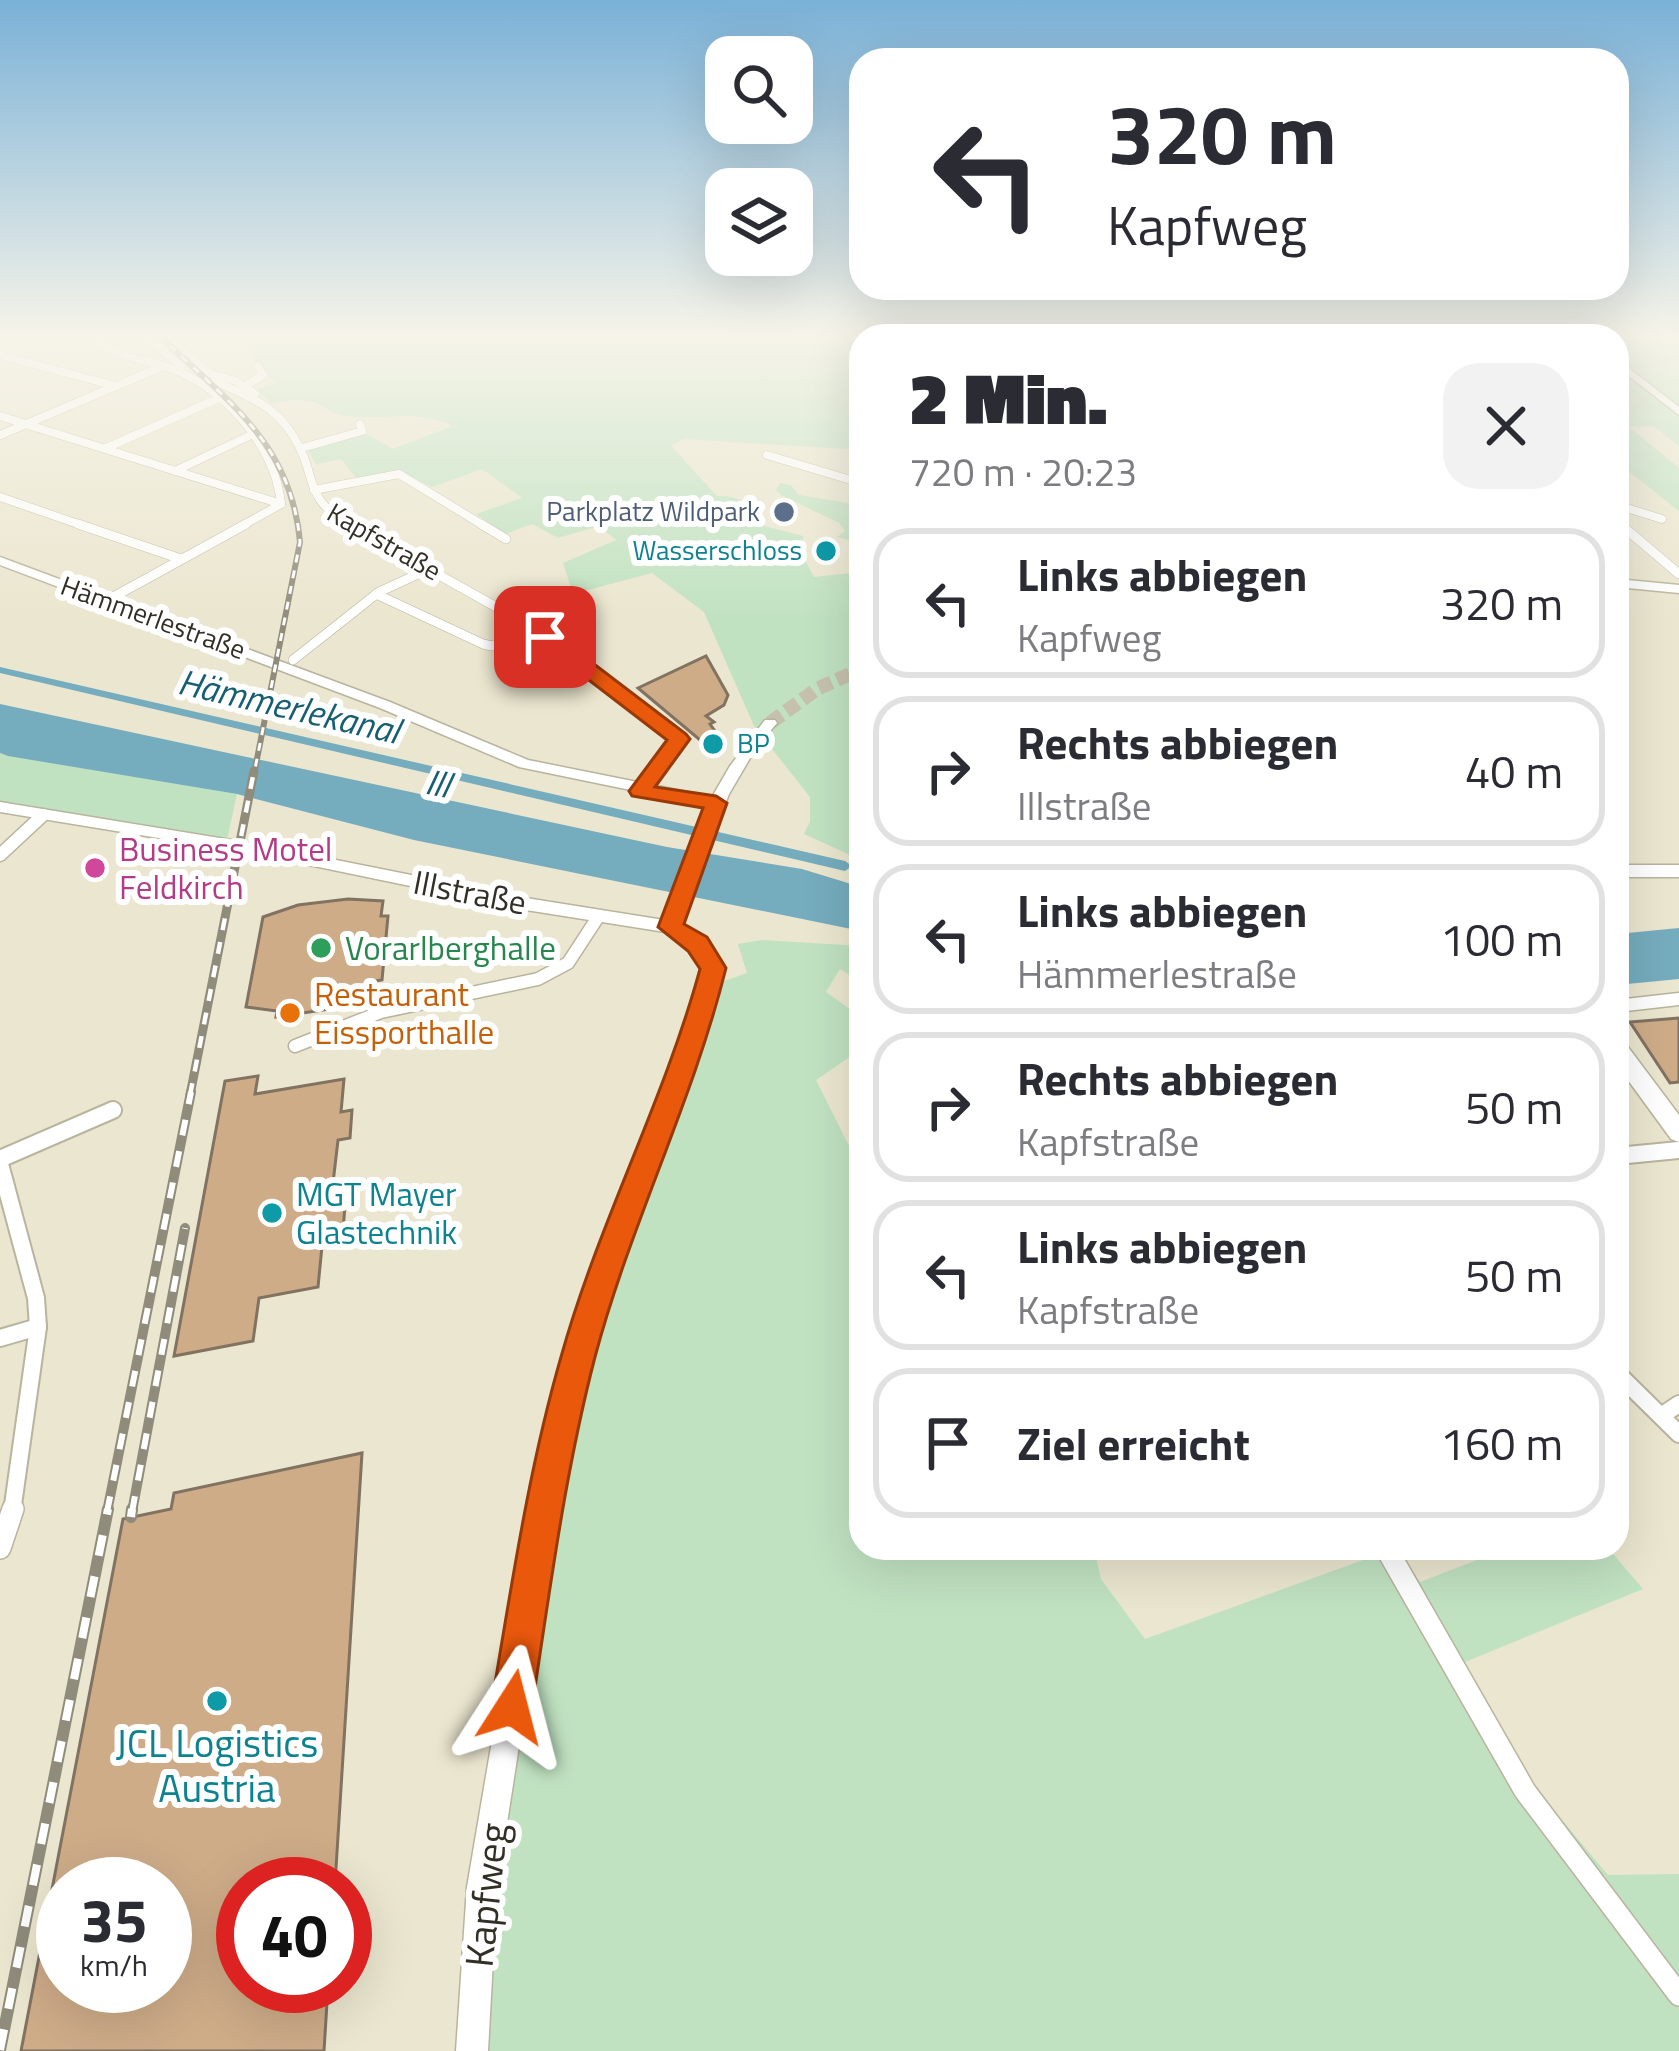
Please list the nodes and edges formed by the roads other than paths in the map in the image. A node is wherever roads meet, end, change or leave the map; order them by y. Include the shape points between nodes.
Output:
1 (44, 430) edge
2 (149, 430) edge
3 (247, 430) edge
4 (287, 430) edge
5 (362, 430) edge
6 (254, 437) junction
7 (302, 448) junction
8 (106, 449) junction
9 (767, 455) dead end
10 (176, 470) junction
11 (849, 479) edge
12 (314, 490) junction
13 (0, 497) edge
14 (281, 504) junction
15 (1630, 509) edge
16 (1662, 519) dead end
17 (1629, 531) edge
18 (1632, 534) joint
19 (506, 539) dead end
20 (1679, 557) edge
21 (1663, 558) junction
22 (181, 560) junction
23 (0, 561) edge
24 (429, 568) junction
25 (1679, 574) edge
26 (1629, 584) edge
27 (1679, 590) edge
28 (376, 594) junction
29 (106, 601) junction
30 (535, 630) junction
31 (293, 660) dead end
32 (770, 723) tunnel mouth
33 (640, 791) junction
34 (0, 807) edge
35 (713, 811) junction
36 (43, 815) junction
37 (0, 855) edge
38 (1679, 871) edge
39 (1629, 872) edge
40 (598, 916) junction
41 (674, 919) junction
42 (1679, 999) edge
43 (1629, 1005) edge
44 (295, 1046) dead end
45 (1629, 1065) edge
46 (113, 1110) dead end
47 (1679, 1132) edge
48 (1679, 1150) edge
49 (1629, 1155) edge
50 (0, 1161) edge
51 (38, 1327) junction
52 (0, 1338) edge
53 (1629, 1385) edge
54 (1679, 1404) edge
55 (1660, 1416) junction
56 (1679, 1434) edge
57 (5, 1519) edge
58 (0, 1548) edge
59 (1394, 1560) edge
60 (1679, 1995) edge
61 (472, 2051) edge

1 - 8 street
2 - 8 street
3 - 6 street
4 - 7 street, Kapfstraße
5 - 7 street
6 - 10 street
6 - 14 street via 273,467
7 - 12 street, Kapfstraße
8 - 10 street
9 - 11 street
10 - 14 street
12 - 19 street via 399,475
12 - 24 street, Kapfstraße via 326,512
13 - 22 street
14 - 22 street
15 - 16 street
17 - 18 street
18 - 21 street
20 - 21 street
21 - 25 street
22 - 29 street
23 - 29 street, Hämmerlestraße
24 - 28 street
24 - 30 street, Kapfstraße
26 - 27 main road
28 - 30 street via 483,644
28 - 31 street
29 - 33 street, Hämmerlestraße via 504,757
30 - 33 street, Kapfstraße via 679,739
32 - 35 street via 734,764
33 - 35 street, Hämmerlestraße
34 - 36 street, Illstraße
35 - 41 street
36 - 37 street
36 - 40 street, Illstraße
38 - 39 street
40 - 41 street, Illstraße
40 - 44 street via 555,972 381,1012
41 - 61 street, Kapfweg via 708,955 710,986 599,1286 550,1477 482,1887
42 - 43 street
45 - 47 main road
46 - 50 street
48 - 49 street
50 - 51 street
51 - 52 street
51 - 57 street
53 - 55 street
54 - 55 street
55 - 56 street
57 - 58 street
59 - 60 street via 1525,1791

